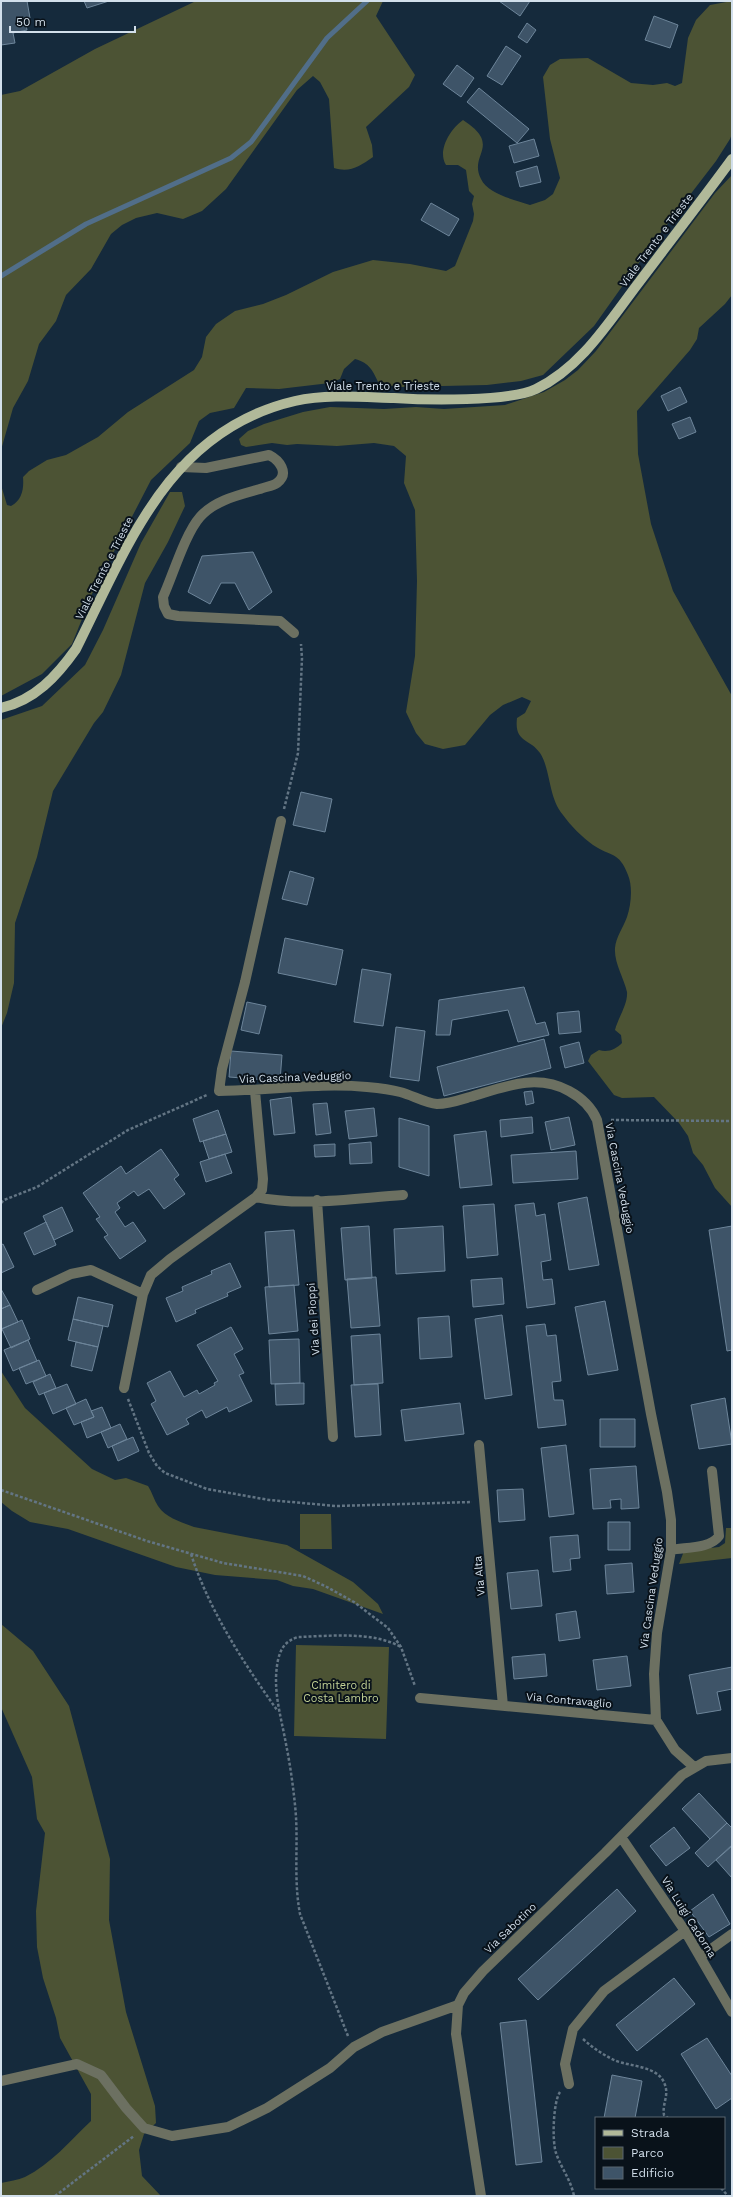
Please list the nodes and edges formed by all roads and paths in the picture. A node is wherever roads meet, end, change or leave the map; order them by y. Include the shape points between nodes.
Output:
1 (732, 159) edge
2 (181, 467) junction
3 (297, 636) joint
4 (1, 708) edge
5 (281, 821) joint
6 (219, 1091) junction
7 (255, 1091) junction
8 (597, 1120) junction
9 (732, 1121) edge
10 (403, 1195) dead end
11 (256, 1197) junction
12 (316, 1200) junction
13 (1, 1203) edge
14 (37, 1290) dead end
15 (143, 1294) junction
16 (124, 1388) joint
17 (332, 1437) dead end
18 (479, 1445) dead end
19 (712, 1471) dead end
20 (1, 1490) edge
21 (484, 1501) junction
22 (671, 1550) junction
23 (191, 1554) junction
24 (401, 1647) junction
25 (420, 1698) joint
26 (503, 1706) junction
27 (279, 1712) junction
28 (656, 1720) junction
29 (732, 1758) edge
30 (694, 1767) junction
31 (621, 1837) junction
32 (685, 1932) junction
33 (732, 1934) edge
34 (700, 1957) junction
35 (458, 2005) junction
36 (732, 2012) edge
37 (573, 2029) junction
38 (358, 2044) junction
39 (1, 2081) edge
40 (569, 2084) joint
41 (667, 2117) edge
42 (144, 2128) junction
43 (55, 2196) edge
44 (480, 2196) edge
45 (574, 2196) edge

1 - 2 main road, Viale Trento e Trieste via 604,329 572,366 534,390 518,395 483,398 411,399 344,396 297,401 247,417 209,443
2 - 3 street via 206,468 269,455 278,459 282,467 282,476 277,483 229,498 211,507 199,518 163,598 168,614 280,621
2 - 4 main road, Viale Trento e Trieste via 169,480 138,526 76,649 64,666 41,689
3 - 5 path via 302,658 298,753
5 - 6 street, Via Cascina Veduggio
6 - 7 street, Via Cascina Veduggio
6 - 13 path via 128,1130 37,1188
7 - 8 street, Via Cascina Veduggio via 296,1087 365,1087 400,1092 437,1104 536,1081 556,1084 577,1095 593,1110
7 - 11 street via 263,1179 262,1190
8 - 9 path
8 - 22 street, Via Cascina Veduggio via 651,1414 668,1492
10 - 12 street
11 - 12 street via 273,1201
11 - 15 street via 151,1275
12 - 17 street, Via dei Pioppi
14 - 15 street via 71,1274 91,1270
15 - 16 street
16 - 21 path via 149,1453 165,1473 207,1489 269,1500 336,1506
18 - 21 street, Via Alta
19 - 22 street via 719,1536 708,1544
20 - 23 path
21 - 26 street, Via Alta
22 - 28 street, Via Cascina Veduggio via 656,1633
23 - 24 path via 223,1563 303,1576 354,1602 388,1628
23 - 27 path via 198,1575 224,1627
24 - 25 path
24 - 27 path via 390,1641 373,1638 298,1636 287,1641 281,1649 276,1676
25 - 26 street, Via Contravaglio
26 - 28 street, Via Contravaglio
27 - 38 path via 295,1806 295,1873 300,1914 346,2035
28 - 30 street via 675,1750
29 - 30 street, Via Sabotino via 712,1759
30 - 31 street, Via Sabotino via 682,1775
31 - 32 street, Via Luigi Cadorna
31 - 35 street, Via Sabotino via 483,1971 464,1993
32 - 34 street, Via Luigi Cadorna
32 - 37 street via 604,1991
33 - 34 street
34 - 36 street, Via Luigi Cadorna
35 - 38 street via 382,2032
35 - 44 street, Via Sabotino via 456,2034
37 - 40 street via 565,2064
37 - 41 path via 599,2053 661,2077 665,2083 667,2096 663,2108
38 - 42 street via 330,2068 267,2108 228,2127 172,2136
39 - 42 street via 77,2064 101,2075
40 - 45 path via 558,2093 554,2105 554,2145
42 - 43 path

